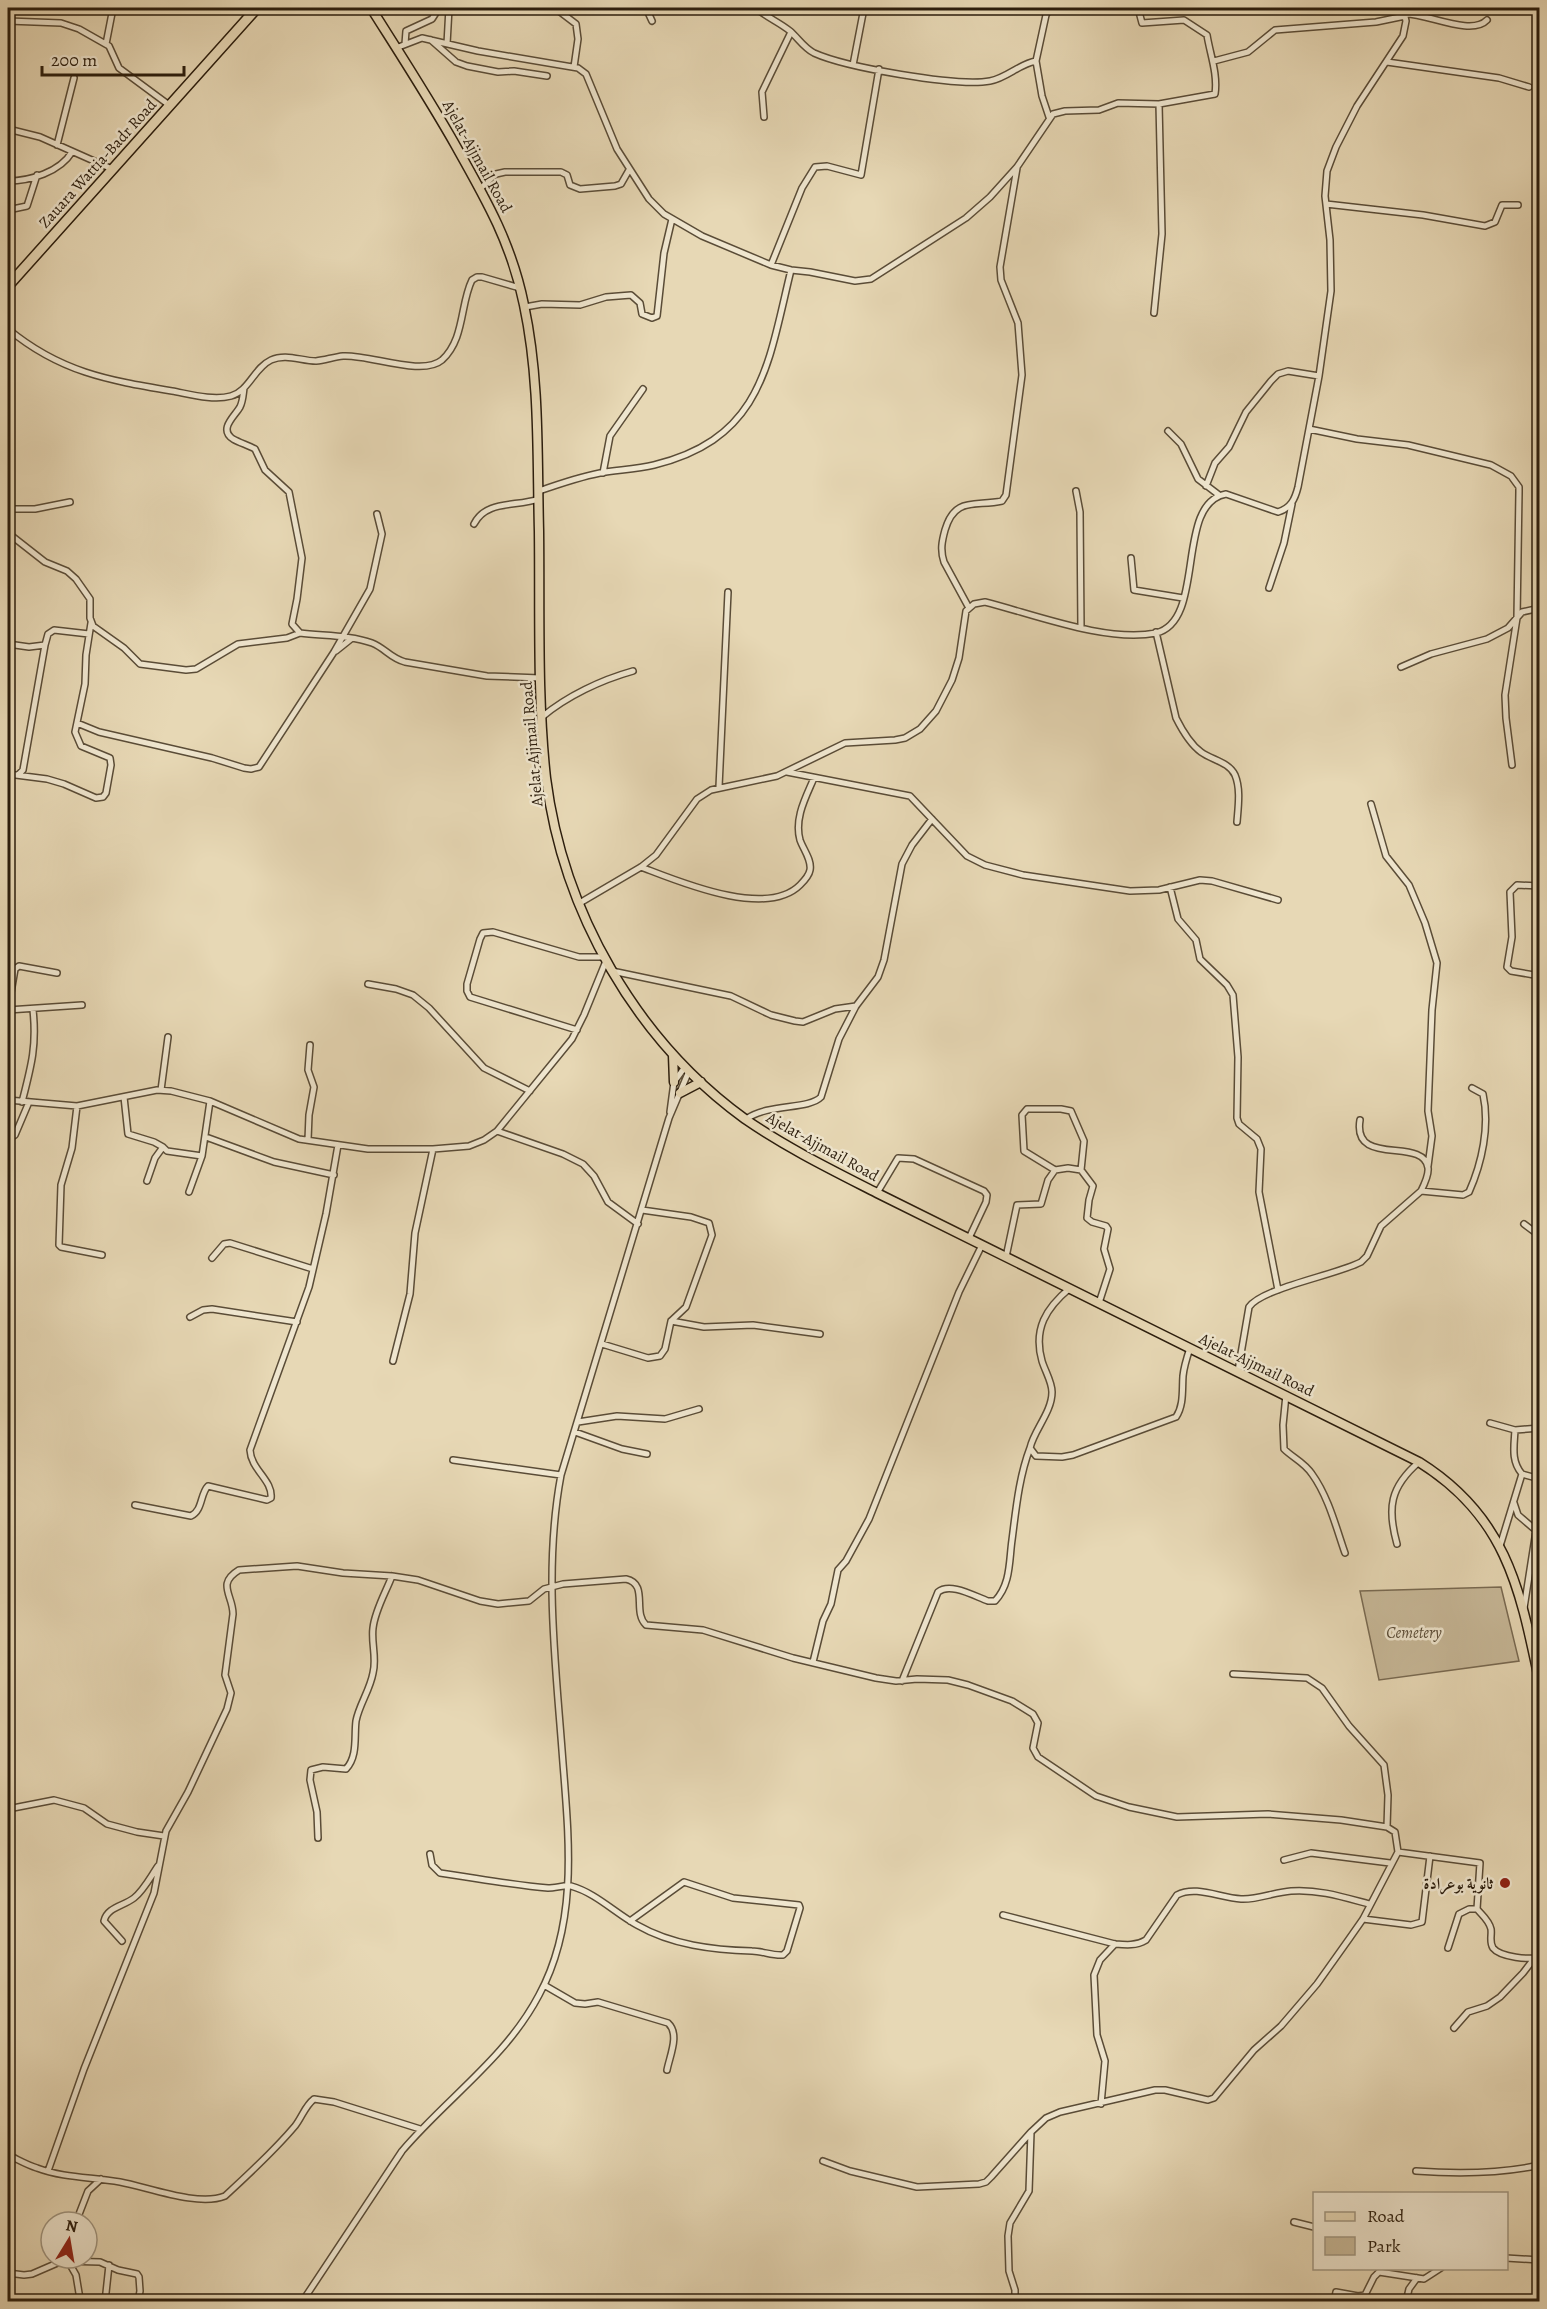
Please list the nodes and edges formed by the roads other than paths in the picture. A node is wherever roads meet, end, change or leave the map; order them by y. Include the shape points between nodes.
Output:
1 (113, 8) edge
2 (257, 8) edge
3 (371, 8) edge
4 (439, 8) edge
5 (449, 8) edge
6 (555, 8) edge
7 (646, 8) edge
8 (756, 8) edge
9 (864, 8) edge
10 (1050, 8) edge
11 (1138, 8) edge
12 (1404, 12) edge
13 (1487, 20) dead end
14 (8, 21) edge
15 (652, 21) dead end
16 (791, 32) junction
17 (430, 39) junction
18 (106, 44) junction
19 (447, 44) junction
20 (400, 46) junction
21 (514, 58) junction
22 (1036, 61) junction
23 (1214, 61) junction
24 (1387, 62) junction
25 (853, 65) junction
26 (574, 67) junction
27 (879, 69) junction
28 (514, 71) junction
29 (547, 75) dead end
30 (74, 78) dead end
31 (1529, 87) dead end
32 (1159, 104) junction
33 (169, 105) junction
34 (765, 117) dead end
35 (1049, 117) junction
36 (8, 129) edge
37 (57, 145) junction
38 (72, 153) junction
39 (1017, 167) junction
40 (112, 169) junction
41 (629, 170) junction
42 (37, 175) junction
43 (8, 181) edge
44 (481, 188) junction
45 (1326, 204) junction
46 (1518, 205) dead end
47 (8, 210) edge
48 (672, 219) junction
49 (771, 265) junction
50 (791, 270) junction
51 (8, 286) edge
52 (520, 288) junction
53 (525, 307) junction
54 (1155, 313) dead end
55 (8, 329) edge
56 (1319, 376) junction
57 (244, 388) junction
58 (643, 389) dead end
59 (1309, 429) junction
60 (1168, 431) dead end
61 (603, 473) junction
62 (1206, 486) junction
63 (1076, 491) dead end
64 (539, 495) junction
65 (1219, 495) junction
66 (70, 502) dead end
67 (1293, 502) junction
68 (8, 509) edge
69 (377, 514) dead end
70 (474, 524) dead end
71 (8, 533) edge
72 (1131, 558) dead end
73 (1269, 588) dead end
74 (728, 592) dead end
75 (1183, 598) junction
76 (969, 608) junction
77 (1539, 608) edge
78 (1517, 618) junction
79 (91, 622) junction
80 (292, 624) junction
81 (1081, 628) junction
82 (1156, 632) junction
83 (300, 633) junction
84 (89, 634) junction
85 (287, 638) junction
86 (342, 638) junction
87 (351, 639) junction
88 (8, 644) edge
89 (45, 645) junction
90 (334, 652) junction
91 (1401, 667) dead end
92 (633, 671) dead end
93 (540, 678) junction
94 (542, 717) junction
95 (77, 723) junction
96 (1512, 765) dead end
97 (788, 772) junction
98 (21, 773) junction
99 (8, 774) edge
100 (814, 778) junction
101 (719, 787) junction
102 (1371, 804) dead end
103 (932, 819) junction
104 (1237, 822) dead end
105 (641, 867) junction
106 (1539, 886) edge
107 (1170, 888) junction
108 (1278, 900) dead end
109 (578, 904) junction
110 (604, 959) junction
111 (612, 971) junction
112 (57, 973) dead end
113 (1539, 976) edge
114 (368, 984) dead end
115 (9, 994) edge
116 (82, 1005) dead end
117 (856, 1006) junction
118 (8, 1010) edge
119 (33, 1010) junction
120 (577, 1030) junction
121 (168, 1037) dead end
122 (310, 1045) dead end
123 (674, 1055) junction
124 (687, 1069) junction
125 (674, 1082) junction
126 (701, 1082) junction
127 (1472, 1088) dead end
128 (161, 1090) junction
129 (530, 1091) junction
130 (680, 1093) junction
131 (124, 1097) junction
132 (8, 1100) edge
133 (210, 1101) junction
134 (26, 1102) junction
135 (77, 1106) junction
136 (669, 1118) junction
137 (746, 1119) junction
138 (1360, 1120) dead end
139 (497, 1131) junction
140 (206, 1137) junction
141 (8, 1139) edge
142 (308, 1140) junction
143 (338, 1145) junction
144 (163, 1147) junction
145 (433, 1149) junction
146 (202, 1156) junction
147 (1428, 1166) junction
148 (1055, 1170) junction
149 (1081, 1170) junction
150 (334, 1175) junction
151 (147, 1181) dead end
152 (189, 1191) dead end
153 (1421, 1191) junction
154 (877, 1193) junction
155 (642, 1210) junction
156 (638, 1224) junction
157 (1524, 1224) dead end
158 (1539, 1236) edge
159 (969, 1238) junction
160 (982, 1245) junction
161 (102, 1255) dead end
162 (1006, 1257) junction
163 (212, 1258) dead end
164 (313, 1269) junction
165 (1070, 1288) junction
166 (1278, 1290) junction
167 (1099, 1302) junction
168 (190, 1317) dead end
169 (671, 1321) junction
170 (297, 1322) junction
171 (820, 1334) dead end
172 (602, 1344) junction
173 (1190, 1348) junction
174 (393, 1361) dead end
175 (1238, 1371) junction
176 (1286, 1395) junction
177 (699, 1409) dead end
178 (578, 1422) junction
179 (1490, 1423) dead end
180 (1539, 1428) edge
181 (1515, 1431) junction
182 (575, 1432) junction
183 (1030, 1448) junction
184 (647, 1454) dead end
185 (453, 1460) dead end
186 (1419, 1462) junction
187 (1522, 1474) junction
188 (561, 1475) junction
189 (1539, 1479) edge
190 (1514, 1503) junction
191 (135, 1505) dead end
192 (1538, 1532) edge
193 (1397, 1544) dead end
194 (1500, 1546) junction
195 (1345, 1553) dead end
196 (392, 1576) junction
197 (552, 1587) junction
198 (1523, 1612) junction
199 (813, 1662) junction
200 (1538, 1670) edge
201 (1233, 1674) dead end
202 (902, 1681) junction
203 (1539, 1684) edge
204 (8, 1809) edge
205 (1387, 1827) junction
206 (164, 1836) junction
207 (318, 1838) dead end
208 (1398, 1852) junction
209 (430, 1854) dead end
210 (1430, 1856) junction
211 (1284, 1860) dead end
212 (1390, 1863) junction
213 (159, 1865) junction
214 (568, 1885) junction
215 (1369, 1904) junction
216 (1477, 1909) junction
217 (1002, 1915) dead end
218 (1363, 1919) junction
219 (630, 1921) junction
220 (122, 1941) dead end
221 (1115, 1944) junction
222 (1448, 1948) dead end
223 (1539, 1956) edge
224 (1533, 1960) junction
225 (544, 1985) junction
226 (1454, 2028) dead end
227 (667, 2070) dead end
228 (1101, 2103) junction
229 (420, 2129) junction
230 (1031, 2132) junction
231 (8, 2155) edge
232 (823, 2161) dead end
233 (1539, 2165) edge
234 (48, 2171) junction
235 (1416, 2171) dead end
236 (101, 2179) junction
237 (81, 2210) edge
238 (1294, 2222) dead end
239 (1313, 2227) edge
240 (1508, 2258) edge
241 (1539, 2260) edge
242 (99, 2262) edge
243 (109, 2265) junction
244 (41, 2270) edge
245 (72, 2270) edge
246 (1438, 2270) edge
247 (1376, 2271) edge
248 (8, 2273) edge
249 (1418, 2278) junction
250 (82, 2301) edge
251 (105, 2301) edge
252 (138, 2301) edge
253 (302, 2301) edge
254 (1015, 2301) edge
255 (1334, 2301) edge
256 (1406, 2301) edge

1 - 18 street
2 - 33 highway, Zauara Wattia-Badr Road
3 - 20 main road, Ajelat-Ajjmail Road
4 - 20 street via 432,19 406,30
5 - 19 street
6 - 26 street via 576,24
7 - 15 street
8 - 16 street
9 - 25 street
10 - 22 street
11 - 23 street via 1142,23 1184,21 1198,28 1207,36
12 - 13 street via 1465,25
12 - 23 street via 1376,22 1275,30 1248,52
12 - 24 street via 1404,36
14 - 18 street via 67,24
16 - 25 street via 810,51
16 - 34 street via 762,92
17 - 19 street
17 - 20 street via 418,38
17 - 28 street via 456,62 498,72
18 - 33 street via 119,68
19 - 21 street
20 - 44 main road, Ajelat-Ajjmail Road
21 - 26 street
21 - 28 street
22 - 27 street via 999,79 981,82
22 - 35 street
23 - 32 street via 1215,94
24 - 31 street via 1499,78
24 - 45 street via 1357,106 1336,147 1325,182
25 - 27 street
26 - 41 street via 586,74
27 - 49 street via 861,174 815,167 802,188
28 - 29 street
30 - 37 street
32 - 35 street via 1118,103 1099,110 1065,111
32 - 54 street via 1162,234
33 - 40 highway, Zauara Wattia-Badr Road
35 - 39 street
36 - 37 street
37 - 38 street
38 - 40 street
38 - 42 street via 62,166
39 - 50 street via 966,218 871,279 855,281
39 - 76 street via 1000,267 1001,280 1018,323 1022,375 1006,495 1002,501 964,505 954,510 942,540 944,562
40 - 51 highway, Zauara Wattia-Badr Road
41 - 44 street via 621,184 615,186 580,189 570,185 567,175 561,172 505,172 496,174
41 - 48 street via 649,199
42 - 43 street
42 - 47 street via 27,206
44 - 52 main road, Ajelat-Ajjmail Road via 500,228
45 - 46 street via 1485,226 1495,222 1502,206
45 - 56 street via 1331,291
48 - 49 street
48 - 53 street via 657,316 642,314 640,303 631,295 580,305
49 - 50 street
50 - 61 street via 756,393 731,426 688,455
52 - 53 main road, Ajelat-Ajjmail Road
52 - 57 street via 477,276 472,280 456,338 436,363 410,366 357,356 314,361 282,358 266,364
53 - 64 main road, Ajelat-Ajjmail Road via 535,375
55 - 57 street via 47,356 101,378 204,396 231,396
56 - 59 street
56 - 62 street via 1288,371 1278,374 1246,412 1229,447 1215,463
57 - 80 street via 242,403 227,431 231,438 255,449 265,470 289,492 302,558
58 - 61 street via 610,436
59 - 67 street
59 - 78 street via 1408,445 1491,465 1511,476 1519,492
60 - 62 street via 1181,444 1198,479
61 - 64 street via 578,478
62 - 65 street
63 - 81 street via 1080,512
64 - 70 street via 520,504 488,508
64 - 93 main road, Ajelat-Ajjmail Road
65 - 67 street via 1232,495 1278,512
65 - 75 street via 1203,509
66 - 68 street via 35,509
67 - 73 street
69 - 86 street via 382,534 373,581
71 - 79 street via 45,562 71,574 90,599
72 - 75 street via 1134,590
74 - 101 street
75 - 82 street via 1175,619
76 - 81 street via 985,602
76 - 97 street via 952,680 927,723 905,738 835,746
77 - 78 street via 1528,609
78 - 91 street via 1508,628 1487,639 1431,654
78 - 96 street via 1505,695
79 - 84 street
79 - 85 street via 140,664 186,670 196,669 238,644
80 - 83 street
80 - 85 street
81 - 82 street via 1118,634
82 - 104 street via 1180,726 1198,750 1235,774
83 - 85 street
83 - 86 street
84 - 89 street via 54,630 48,634
84 - 95 street
86 - 87 street
86 - 90 street
87 - 90 street
87 - 93 street via 376,644 405,662 487,676
88 - 89 street
89 - 98 street
90 - 95 street via 256,769 99,732
92 - 94 street via 569,698
93 - 94 main road, Ajelat-Ajjmail Road
94 - 109 main road, Ajelat-Ajjmail Road via 552,813
95 - 98 street via 75,736 81,746 111,761 103,797
97 - 100 street
97 - 101 street
98 - 99 street
100 - 103 street via 910,796
100 - 105 street via 798,826 810,870 793,891 767,897 722,895
101 - 105 street via 697,799 665,843
102 - 147 street via 1386,856 1409,885 1437,963
103 - 107 street via 966,856 1000,869 1111,890
103 - 117 street via 902,864 884,960 878,977
105 - 109 street
106 - 113 street via 1517,885 1510,892 1512,937 1507,966 1511,971
107 - 108 street via 1212,881
107 - 166 street via 1178,919 1196,940 1200,959 1233,995 1238,1037 1237,1118 1261,1149 1259,1192
109 - 110 main road, Ajelat-Ajjmail Road
110 - 111 main road, Ajelat-Ajjmail Road
110 - 120 street
110 - 120 street via 579,957 493,932 483,933 480,939 467,984 470,997
111 - 117 street via 731,996 795,1022
111 - 123 main road, Ajelat-Ajjmail Road
112 - 115 street via 19,966
114 - 129 street via 413,995 484,1068
115 - 118 street
116 - 119 street
117 - 137 street via 839,1039 821,1097 812,1102 766,1108
118 - 119 street
119 - 134 street via 34,1050
120 - 129 street
121 - 128 street
122 - 142 street via 308,1070 314,1088
123 - 124 main road, Ajelat-Ajjmail Road
123 - 125 main road
124 - 125 street
124 - 126 main road, Ajelat-Ajjmail Road
124 - 130 street
125 - 136 street
126 - 130 main road
126 - 137 main road, Ajelat-Ajjmail Road
127 - 153 street via 1483,1094 1486,1123 1469,1192 1463,1195
128 - 131 street
128 - 133 street
129 - 139 street
130 - 136 street
131 - 135 street
131 - 144 street via 128,1134
132 - 134 street
133 - 140 street
133 - 142 street
134 - 135 street
134 - 141 street via 15,1135
135 - 161 street via 72,1149 61,1185 58,1245
136 - 155 street
137 - 154 main road, Ajelat-Ajjmail Road via 798,1152
138 - 147 street via 1359,1137 1369,1146 1416,1155
139 - 145 street via 478,1144
139 - 156 street via 584,1164 608,1202
140 - 146 street
140 - 150 street via 274,1162
142 - 143 street
143 - 145 street
143 - 150 street
144 - 146 street
144 - 151 street
145 - 174 street via 415,1233 410,1294
146 - 152 street
147 - 153 street
148 - 149 street
148 - 149 street via 1024,1151 1022,1115 1027,1109 1071,1111 1084,1141
148 - 162 street via 1041,1204 1017,1205
149 - 167 street via 1093,1186 1087,1218 1108,1229 1104,1249 1110,1269
150 - 164 street
153 - 166 street via 1381,1226 1361,1262
154 - 159 main road, Ajelat-Ajjmail Road
154 - 159 street via 895,1160 902,1157 984,1191 986,1202
155 - 156 street
155 - 169 street via 698,1218 711,1227 712,1235 688,1302
156 - 172 street
157 - 158 street
159 - 160 main road, Ajelat-Ajjmail Road
160 - 162 main road, Ajelat-Ajjmail Road
160 - 199 street via 956,1300 869,1519 838,1570
162 - 165 main road, Ajelat-Ajjmail Road
163 - 164 street via 230,1243
164 - 170 street
165 - 167 main road, Ajelat-Ajjmail Road
165 - 183 street via 1052,1303 1042,1320 1040,1346 1052,1392
166 - 175 street via 1253,1301 1249,1307
167 - 173 main road, Ajelat-Ajjmail Road
168 - 170 street via 212,1309
169 - 171 street via 704,1327 753,1325
169 - 172 street via 664,1349 657,1358
170 - 191 street via 250,1450 252,1462 272,1490 271,1498 208,1486 198,1510 191,1516
172 - 178 street
173 - 175 main road, Ajelat-Ajjmail Road
173 - 183 street via 1183,1374 1183,1398 1176,1417 1073,1455 1041,1458
175 - 176 main road, Ajelat-Ajjmail Road
176 - 186 main road, Ajelat-Ajjmail Road
176 - 195 street via 1284,1449 1302,1461 1312,1474
177 - 178 street via 665,1419 617,1416
178 - 182 street
179 - 181 street
180 - 181 street
181 - 187 street via 1514,1460
182 - 184 street
182 - 188 street
183 - 202 street via 1004,1589 995,1601 951,1588 941,1589
185 - 188 street
186 - 193 street via 1401,1479 1392,1497 1392,1528
186 - 194 main road, Ajelat-Ajjmail Road via 1449,1483 1475,1509
187 - 189 street
187 - 190 street
188 - 197 street via 553,1519
190 - 192 street via 1518,1515
190 - 194 street
192 - 198 street
194 - 198 main road, Ajelat-Ajjmail Road
196 - 197 street via 498,1604 529,1601
196 - 206 street via 297,1566 239,1570 231,1575 227,1591 233,1614 225,1675 231,1699
196 - 207 street via 375,1618 376,1660 357,1718 351,1762 346,1769 310,1770
197 - 199 street via 630,1580 639,1589 640,1619 646,1625 703,1630
197 - 214 street
198 - 200 main road, Ajelat-Ajjmail Road
199 - 202 street
200 - 203 main road, Ajelat-Ajjmail Road
201 - 205 street via 1307,1678 1322,1688 1384,1765
202 - 205 street via 930,1679 968,1685 1027,1709 1038,1723 1033,1748 1038,1757 1109,1802 1177,1817 1268,1814
204 - 206 street via 54,1800 84,1808 107,1824
205 - 208 street via 1395,1832
206 - 213 street
208 - 210 street
208 - 212 street
209 - 214 street via 440,1873 550,1888
210 - 216 street via 1480,1863
210 - 218 street via 1422,1922 1411,1925
211 - 212 street via 1311,1853
212 - 215 street
213 - 220 street via 136,1896 106,1914 106,1926
213 - 234 street via 151,1903
214 - 219 street via 605,1903
214 - 225 street via 565,1918
215 - 218 street
215 - 221 street via 1318,1891 1241,1899 1183,1892 1146,1940
216 - 222 street via 1459,1914
216 - 224 street via 1491,1929 1494,1949
217 - 221 street
218 - 228 street via 1317,1984 1214,2098 1160,2089
219 - 219 street via 684,1882 733,1898 800,1908 787,1951 780,1956 680,1942
221 - 228 street via 1100,1960 1094,1975 1098,2035 1105,2061
223 - 224 street
224 - 226 street via 1500,1997 1468,2012
225 - 227 street via 575,2003 598,2002 668,2023 674,2034
225 - 229 street via 505,2046
228 - 230 street via 1046,2118
229 - 236 street via 318,2098 309,2103 296,2124 245,2178 217,2199
229 - 253 street via 375,2188
230 - 232 street via 979,2184 917,2187 850,2172
230 - 254 street via 1029,2191 1010,2223 1008,2236
231 - 234 street
233 - 235 street via 1486,2173
234 - 236 street
236 - 237 street via 88,2191
238 - 239 street
240 - 241 street
242 - 243 street
243 - 251 street
243 - 252 street via 140,2277
244 - 248 street via 24,2275
245 - 250 street
246 - 249 street via 1427,2278
247 - 249 street
247 - 255 street via 1364,2296 1336,2292
249 - 256 street

